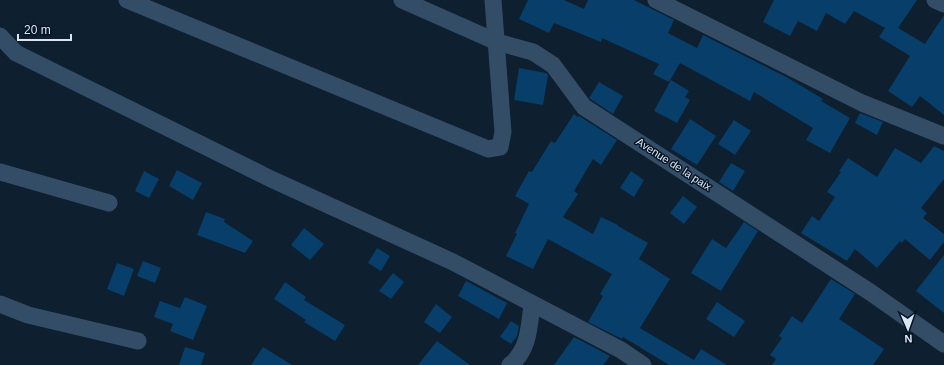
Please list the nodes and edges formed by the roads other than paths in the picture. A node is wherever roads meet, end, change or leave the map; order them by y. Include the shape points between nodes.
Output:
1 (127, 0) edge
2 (402, 0) edge
3 (493, 0) edge
4 (656, 0) edge
5 (935, 0) edge
6 (944, 4) edge
7 (0, 36) edge
8 (497, 42) junction
9 (944, 136) edge
10 (0, 172) edge
11 (109, 203) dead end
12 (0, 304) edge
13 (532, 305) junction
14 (138, 341) dead end
15 (944, 344) edge
16 (510, 365) edge
17 (643, 365) edge

1 - 8 street via 488,149 500,146 503,132
2 - 8 street, Avenue de la paix
3 - 8 street
4 - 9 street via 862,103
5 - 6 street
7 - 13 street via 16,53 271,179 453,262
8 - 15 street, Avenue de la paix via 532,52 553,65 584,107 870,292
10 - 11 street
12 - 14 street via 28,315
13 - 16 street via 528,337 518,358
13 - 17 street via 621,350

